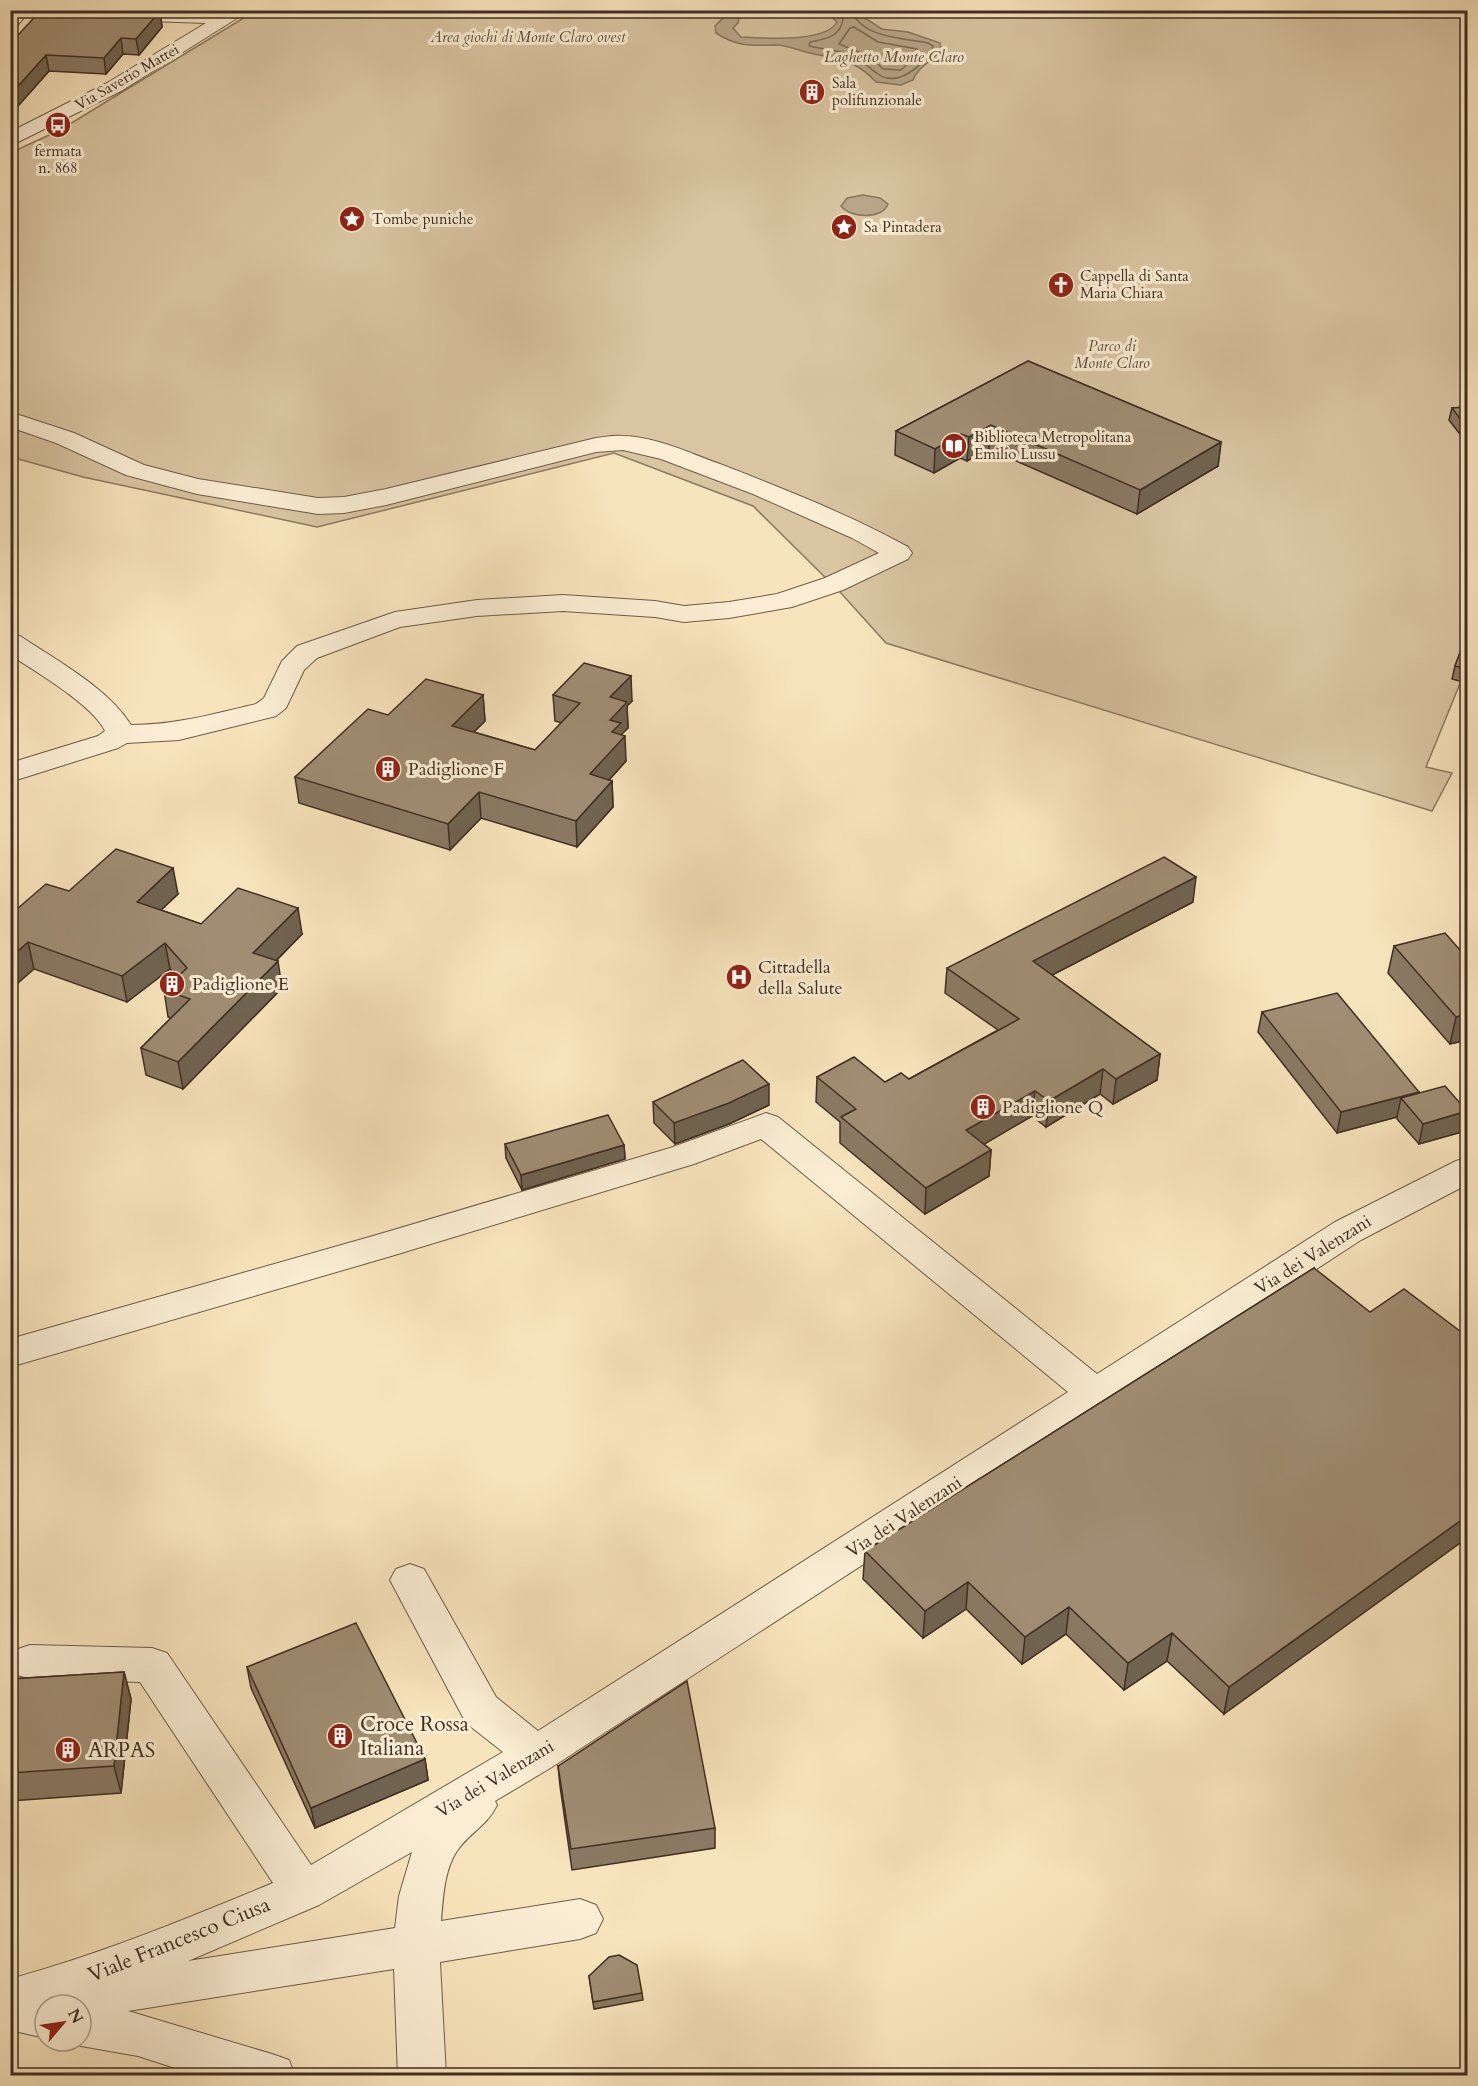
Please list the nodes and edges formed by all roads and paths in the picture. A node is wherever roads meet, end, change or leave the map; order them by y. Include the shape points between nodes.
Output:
1 (21, 10) edge
2 (122, 10) edge
3 (234, 14) edge
4 (10, 22) edge
5 (10, 140) edge
6 (10, 419) edge
7 (10, 642) edge
8 (121, 734) junction
9 (10, 773) edge
10 (1467, 1169) edge
11 (10, 1353) edge
12 (1096, 1394) junction
13 (410, 1580) dead end
14 (30, 1662) dead end
15 (537, 1754) junction
16 (343, 1870) joint
17 (303, 1891) junction
18 (580, 1919) dead end
19 (418, 1944) junction
20 (10, 2002) edge
21 (10, 2010) edge
22 (33, 2015) edge
23 (93, 2026) edge
24 (272, 2076) edge
25 (422, 2076) edge

1 - 4 street
2 - 3 street via 119,14
3 - 5 street, Via Saverio Mattei via 114,87
6 - 8 street via 65,438 135,470 197,486 318,506 386,497 596,445 623,443 648,447 762,489 861,532 899,554 834,584 782,602 729,610 684,614 563,603 477,608 395,620 307,652 292,667 276,702 266,710 179,731
7 - 8 street via 103,709 120,727
8 - 9 street via 108,742
10 - 12 street, Via dei Valenzani via 1348,1231
11 - 12 street via 375,1248 766,1125
12 - 15 street, Via dei Valenzani
13 - 15 street via 481,1710
14 - 17 street via 152,1665
15 - 16 street, Via dei Valenzani
15 - 19 street via 473,1806 437,1843 419,1898
16 - 17 street, Viale Francesco Ciusa
17 - 20 street, Viale Francesco Ciusa via 165,1949
18 - 19 street
19 - 20 street via 174,1984
19 - 25 street
21 - 22 street
23 - 24 street via 138,2034

